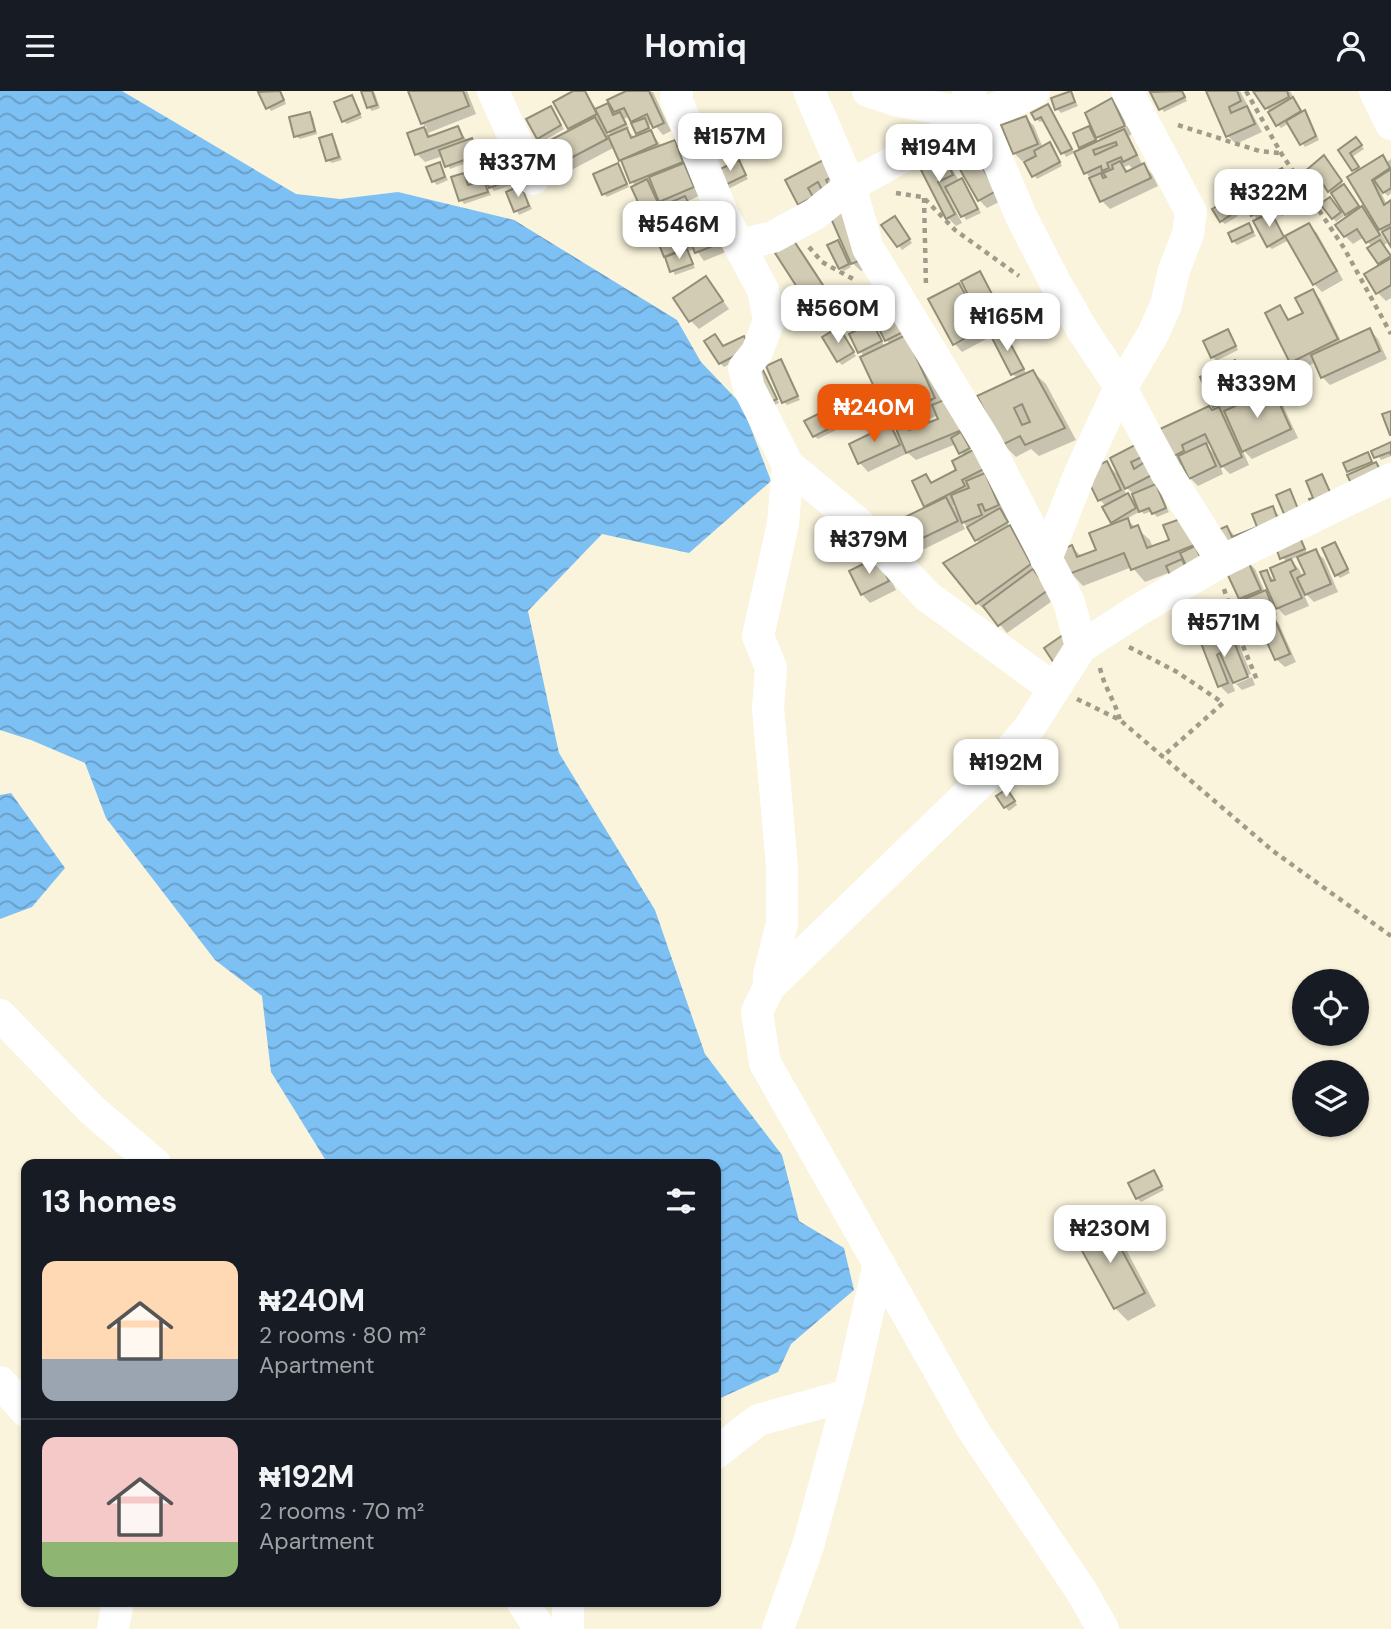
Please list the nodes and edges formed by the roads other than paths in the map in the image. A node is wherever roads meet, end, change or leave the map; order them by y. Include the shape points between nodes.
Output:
1 (493, 91) edge
2 (677, 91) edge
3 (809, 91) edge
4 (868, 91) edge
5 (1034, 91) edge
6 (1375, 91) edge
7 (973, 103) edge
8 (1133, 103) edge
9 (1391, 124) edge
10 (533, 179) dead end
11 (850, 187) junction
12 (739, 245) junction
13 (1121, 388) junction
14 (788, 465) junction
15 (1391, 479) edge
16 (1046, 559) junction
17 (1222, 561) junction
18 (1093, 640) junction
19 (1053, 688) junction
20 (769, 987) junction
21 (0, 1015) edge
22 (149, 1159) edge
23 (879, 1263) junction
24 (0, 1382) edge
25 (849, 1395) junction
26 (21, 1405) edge
27 (721, 1449) edge
28 (117, 1607) edge
29 (526, 1607) edge
30 (568, 1607) edge
31 (113, 1629) edge
32 (540, 1629) edge
33 (568, 1629) edge
34 (778, 1629) edge
35 (1104, 1629) edge

1 - 10 street
2 - 12 street via 676,99
3 - 11 street
4 - 7 street via 899,101
5 - 7 street via 1008,104
6 - 9 street
7 - 11 street
7 - 13 street via 1039,250 1083,331
8 - 13 street via 1191,212 1166,305
11 - 12 street via 815,214 773,237
11 - 16 street via 868,248 987,445
12 - 14 street via 764,291 769,320 757,352 744,368 749,388
13 - 16 street
13 - 17 street
14 - 19 street via 858,523 927,596
14 - 20 street via 783,524 758,636 771,668 768,707 782,867 782,923
15 - 17 street
16 - 18 street
17 - 18 street
18 - 19 street
19 - 20 street via 1029,728 998,765
20 - 23 street via 757,1012 765,1063
21 - 22 street via 92,1110
23 - 25 street
23 - 35 street via 973,1430
24 - 26 street
25 - 27 street via 758,1420
25 - 34 street via 808,1546
28 - 31 street
29 - 32 street
30 - 33 street

